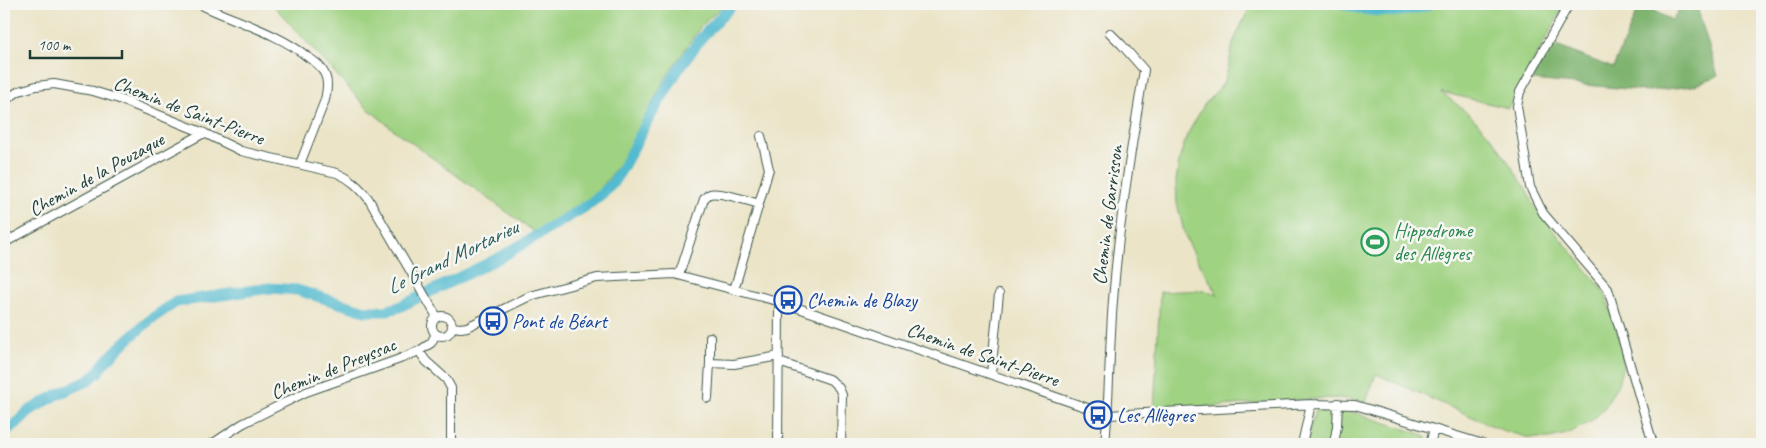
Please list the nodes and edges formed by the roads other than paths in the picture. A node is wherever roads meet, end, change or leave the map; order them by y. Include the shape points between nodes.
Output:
1 (199, 4) edge
2 (1569, 4) edge
3 (1110, 33) dead end
4 (4, 101) edge
5 (204, 133) junction
6 (760, 136) dead end
7 (300, 164) junction
8 (759, 204) junction
9 (4, 243) edge
10 (679, 275) junction
11 (734, 290) junction
12 (999, 294) dead end
13 (781, 302) junction
14 (437, 318) junction
15 (452, 327) junction
16 (436, 334) junction
17 (710, 336) dead end
18 (419, 350) junction
19 (779, 359) junction
20 (710, 363) junction
21 (991, 374) junction
22 (708, 398) dead end
23 (1338, 403) junction
24 (1311, 404) junction
25 (1108, 415) junction
26 (1434, 430) junction
27 (212, 444) edge
28 (451, 444) edge
29 (778, 444) edge
30 (841, 444) edge
31 (1104, 444) edge
32 (1302, 444) edge
33 (1334, 444) edge
34 (1430, 444) edge
35 (1484, 444) edge
36 (1653, 444) edge

1 - 7 street via 280,38 323,70 328,89
2 - 36 street via 1520,92 1517,106 1530,187 1543,213 1608,290
3 - 25 street, Chemin de Garrisson via 1144,70 1121,214
4 - 5 street, Chemin de Saint-Pierre via 19,91 54,84 118,99
5 - 7 street, Chemin de Saint-Pierre via 241,151
5 - 9 street, Chemin de la Pouzaque
6 - 8 street via 769,169
7 - 14 street, Chemin de Saint-Pierre via 337,173 355,183 368,198
8 - 10 street via 712,193 708,195
8 - 11 street
10 - 11 street, Chemin de Saint-Pierre
10 - 15 street, Chemin de Saint-Pierre via 597,278 530,296 467,327
11 - 13 street, Chemin de Saint-Pierre
12 - 21 street
13 - 19 street
13 - 21 street, Chemin de Saint-Pierre
14 - 15 street via 449,318
14 - 16 street via 432,326
15 - 16 street via 448,334
16 - 18 street, Chemin de Preyssac
17 - 20 street
18 - 27 street, Chemin de Preyssac via 306,392 242,424
18 - 28 street via 451,388
19 - 20 street
19 - 29 street
19 - 30 street via 831,380 839,388 842,395
20 - 22 street
21 - 25 street, Chemin de Saint-Pierre
23 - 24 street, Chemin de Saint-Pierre
23 - 26 street, Chemin de Saint-Pierre via 1355,405
23 - 33 street
24 - 25 street, Chemin de Saint-Pierre
24 - 32 street
25 - 31 street
26 - 34 street
26 - 35 street, Chemin de Saint-Pierre

